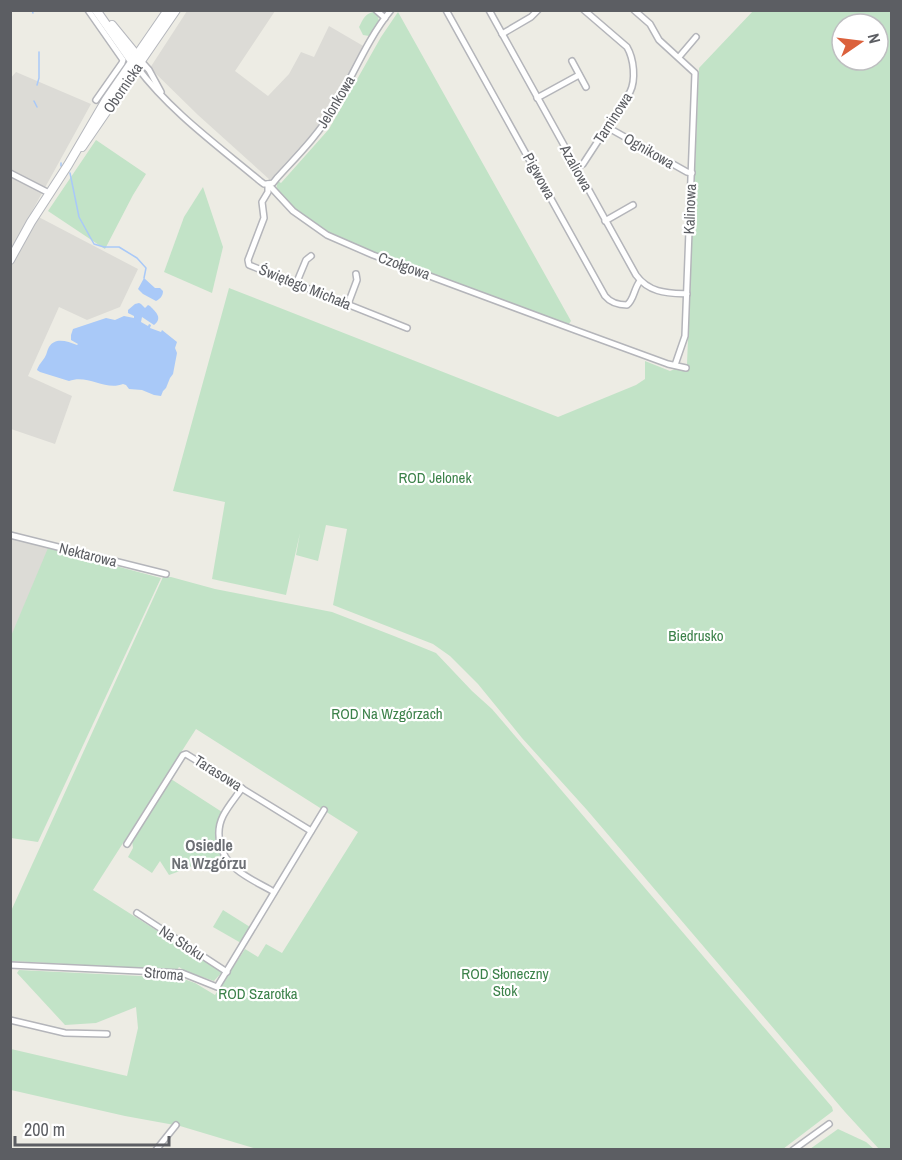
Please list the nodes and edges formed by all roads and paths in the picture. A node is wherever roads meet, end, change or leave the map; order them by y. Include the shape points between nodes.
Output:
1 (168, 10) edge
2 (176, 10) edge
3 (375, 10) edge
4 (391, 10) edge
5 (446, 10) edge
6 (489, 10) edge
7 (538, 10) edge
8 (584, 10) edge
9 (634, 10) edge
10 (93, 11) edge
11 (384, 18) junction
12 (502, 34) junction
13 (696, 37) dead end
14 (148, 39) junction
15 (126, 42) junction
16 (679, 57) junction
17 (572, 61) dead end
18 (135, 62) junction
19 (579, 75) junction
20 (144, 77) junction
21 (127, 81) junction
22 (586, 87) dead end
23 (163, 96) junction
24 (537, 98) junction
25 (96, 100) dead end
26 (607, 127) junction
27 (68, 165) junction
28 (576, 168) junction
29 (10, 173) edge
30 (692, 173) junction
31 (268, 184) junction
32 (49, 193) junction
33 (633, 205) dead end
34 (605, 221) junction
35 (311, 256) dead end
36 (10, 260) edge
37 (356, 274) dead end
38 (640, 281) junction
39 (296, 284) junction
40 (687, 294) junction
41 (348, 304) junction
42 (407, 327) dead end
43 (675, 365) junction
44 (686, 368) dead end
45 (10, 535) edge
46 (166, 574) dead end
47 (242, 788) junction
48 (324, 810) dead end
49 (311, 831) junction
50 (127, 844) dead end
51 (274, 892) junction
52 (136, 914) dead end
53 (10, 965) edge
54 (227, 972) junction
55 (10, 1020) edge
56 (106, 1034) dead end
57 (829, 1124) dead end
58 (176, 1125) dead end
59 (156, 1149) edge
60 (793, 1149) edge

1 - 14 main road, Obornicka
2 - 18 main road, Obornicka
3 - 11 street
4 - 11 street, Jelonkowa
5 - 38 street, Pigwowa via 605,296 627,306
6 - 12 street, Azaliowa
7 - 12 street
8 - 26 street, Tarninowa via 627,47 631,55 633,86
9 - 16 street, Kalinowa
10 - 15 main road
10 - 18 main road
10 - 25 street via 123,60
11 - 31 street, Jelonkowa via 326,121 278,178
12 - 24 street, Azaliowa
13 - 16 street
14 - 15 main road via 136,45
14 - 18 main road, Obornicka
15 - 18 main road
16 - 30 street, Kalinowa via 695,73
17 - 19 street
18 - 20 street, Czołgowa
18 - 21 main road, Obornicka
18 - 23 street, Czołgowa via 152,74
18 - 27 main road, Obornicka via 96,116
19 - 22 street
19 - 24 street
20 - 21 street
20 - 23 street, Czołgowa
21 - 27 main road, Obornicka
23 - 31 street, Czołgowa
24 - 28 street, Azaliowa
26 - 28 street, Tarninowa via 583,164
26 - 30 street, Ognikowa
27 - 32 main road, Obornicka
28 - 34 street, Azaliowa
29 - 32 street
30 - 40 street, Kalinowa
31 - 39 street, Świętego Michała via 262,202 264,218 248,262
31 - 43 street, Czołgowa via 293,211 327,235
32 - 36 main road, Obornicka
33 - 34 street
34 - 38 street, Azaliowa
35 - 39 street
37 - 41 street
38 - 40 street via 664,293
39 - 41 street, Świętego Michała
40 - 43 street, Kalinowa via 685,336
41 - 42 street, Świętego Michała
43 - 44 street, Czołgowa
45 - 46 street, Nektarowa
47 - 49 street, Tarasowa
47 - 50 street, Tarasowa via 183,755
47 - 51 street via 221,822 221,848 233,867
48 - 49 street
49 - 51 street
51 - 54 street
52 - 54 street, Na Stoku
53 - 54 street, Stroma via 182,973 217,987
55 - 56 street via 65,1033
57 - 60 street
58 - 59 street

